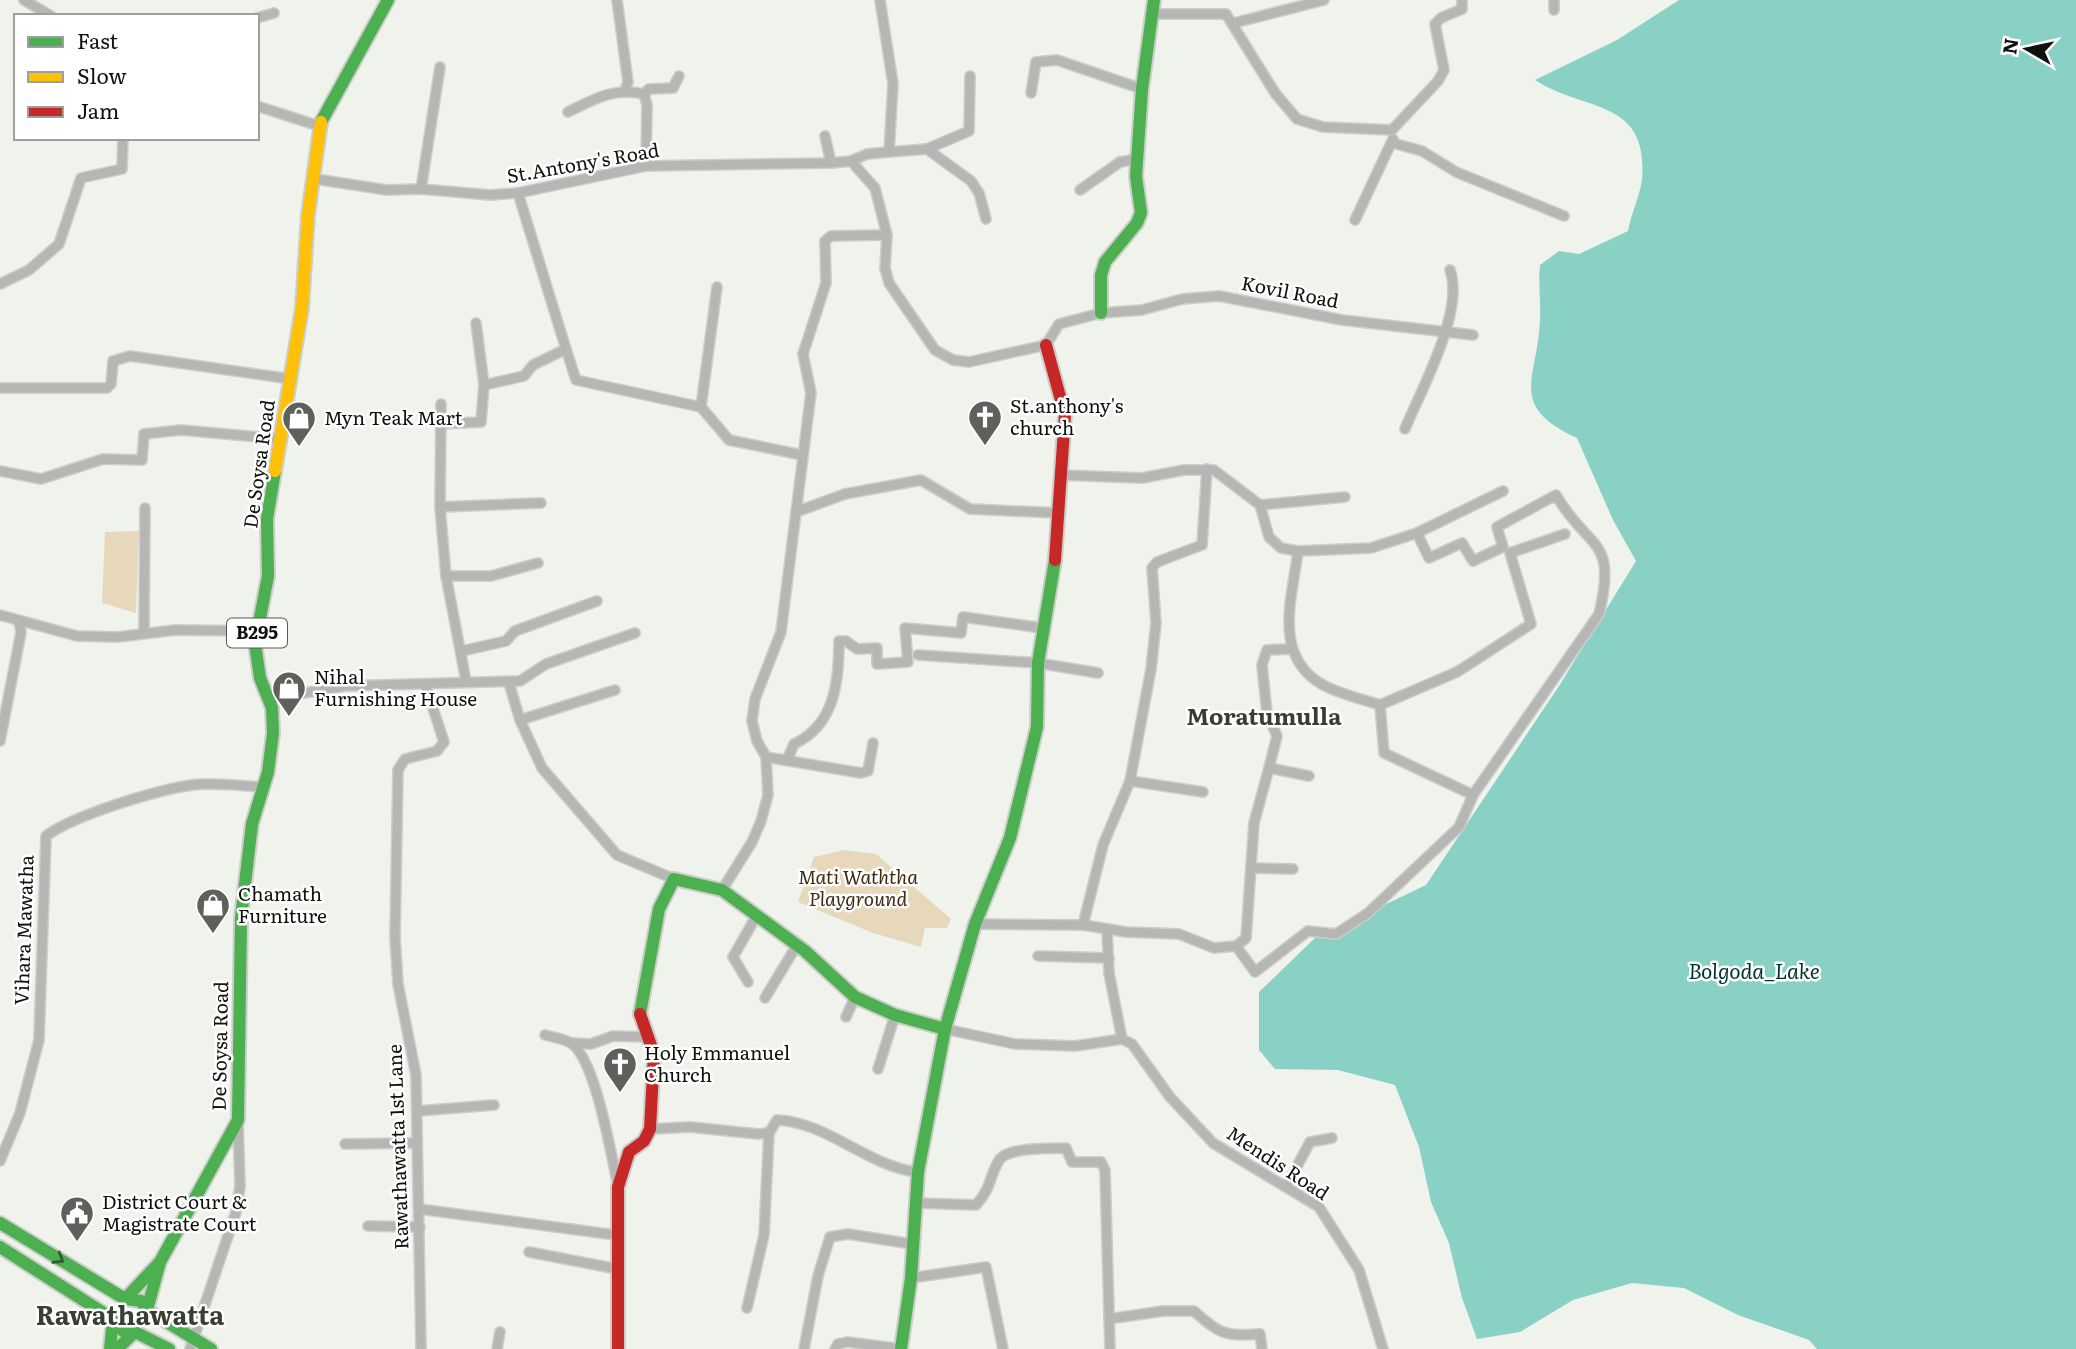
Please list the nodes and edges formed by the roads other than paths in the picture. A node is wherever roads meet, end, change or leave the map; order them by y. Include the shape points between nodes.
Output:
1 (24, 0) edge
2 (388, 0) edge
3 (617, 0) edge
4 (880, 0) edge
5 (1154, 0) edge
6 (1324, 0) edge
7 (1462, 0) edge
8 (274, 13) dead end
9 (48, 14) edge
10 (1152, 14) junction
11 (259, 17) edge
12 (1234, 23) junction
13 (440, 67) dead end
14 (678, 76) dead end
15 (970, 76) dead end
16 (1142, 89) junction
17 (625, 90) junction
18 (1031, 93) dead end
19 (644, 94) junction
20 (259, 107) edge
21 (568, 112) dead end
22 (319, 126) junction
23 (1392, 130) junction
24 (825, 136) dead end
25 (123, 140) edge
26 (1392, 143) junction
27 (927, 149) junction
28 (888, 152) junction
29 (1137, 159) junction
30 (851, 161) junction
31 (831, 163) junction
32 (646, 166) junction
33 (315, 179) junction
34 (421, 189) junction
35 (1080, 190) dead end
36 (518, 193) junction
37 (1564, 216) dead end
38 (986, 219) dead end
39 (1355, 220) dead end
40 (887, 235) junction
41 (1450, 270) dead end
42 (0, 284) edge
43 (717, 287) dead end
44 (1101, 313) junction
45 (477, 324) dead end
46 (1445, 332) junction
47 (1473, 335) dead end
48 (1046, 345) junction
49 (566, 349) junction
50 (291, 379) junction
51 (484, 385) junction
52 (0, 388) edge
53 (441, 404) dead end
54 (701, 407) junction
55 (439, 424) junction
56 (1405, 429) dead end
57 (280, 439) junction
58 (802, 455) junction
59 (1207, 469) junction
60 (0, 471) edge
61 (1059, 474) junction
62 (1503, 491) dead end
63 (1345, 497) dead end
64 (541, 503) dead end
65 (1260, 505) junction
66 (440, 506) junction
67 (145, 508) dead end
68 (796, 512) junction
69 (1058, 513) junction
70 (1417, 533) junction
71 (1565, 534) dead end
72 (1297, 551) junction
73 (538, 563) dead end
74 (446, 576) junction
75 (597, 601) dead end
76 (0, 615) edge
77 (19, 621) junction
78 (1042, 628) junction
79 (144, 631) junction
80 (257, 631) junction
81 (635, 633) dead end
82 (1290, 649) junction
83 (462, 651) junction
84 (918, 655) dead end
85 (1038, 663) junction
86 (1098, 673) dead end
87 (466, 681) junction
88 (509, 683) junction
89 (425, 684) junction
90 (615, 690) dead end
91 (270, 699) junction
92 (1380, 705) junction
93 (520, 720) junction
94 (0, 741) edge
95 (873, 743) dead end
96 (766, 757) junction
97 (787, 760) junction
98 (1269, 768) junction
99 (1309, 776) dead end
100 (1130, 781) junction
101 (262, 787) junction
102 (1203, 792) dead end
103 (1473, 795) junction
104 (1252, 868) junction
105 (1293, 869) dead end
106 (674, 879) junction
107 (722, 890) junction
108 (757, 915) junction
109 (975, 924) junction
110 (1083, 925) junction
111 (1107, 929) junction
112 (797, 945) junction
113 (1236, 946) junction
114 (1038, 956) dead end
115 (1109, 958) junction
116 (748, 982) dead end
117 (855, 997) junction
118 (765, 998) dead end
119 (895, 1015) junction
120 (846, 1017) dead end
121 (945, 1029) junction
122 (545, 1035) dead end
123 (645, 1037) junction
124 (1122, 1039) junction
125 (572, 1043) junction
126 (878, 1069) dead end
127 (494, 1105) dead end
128 (417, 1111) junction
129 (238, 1119) junction
130 (650, 1129) junction
131 (769, 1133) junction
132 (1332, 1138) dead end
133 (415, 1143) junction
134 (345, 1144) dead end
135 (0, 1161) edge
136 (918, 1172) junction
137 (1287, 1185) junction
138 (618, 1187) junction
139 (915, 1203) junction
140 (419, 1209) junction
141 (0, 1223) edge
142 (368, 1226) dead end
143 (420, 1227) junction
144 (617, 1235) junction
145 (912, 1244) junction
146 (0, 1247) edge
147 (529, 1252) dead end
148 (160, 1262) junction
149 (617, 1269) junction
150 (911, 1278) junction
151 (125, 1298) junction
152 (747, 1308) dead end
153 (147, 1310) junction
154 (113, 1319) junction
155 (1110, 1319) junction
156 (135, 1332) junction
157 (500, 1332) dead end
158 (192, 1345) edge
159 (110, 1349) edge
160 (117, 1349) edge
161 (169, 1349) edge
162 (211, 1349) edge
163 (421, 1349) edge
164 (497, 1349) edge
165 (618, 1349) edge
166 (804, 1349) edge
167 (835, 1349) edge
168 (902, 1349) edge
169 (1003, 1349) edge
170 (1110, 1349) edge
171 (1262, 1349) edge
172 (1383, 1349) edge

1 - 9 street
2 - 22 main road, De Soysa Road / B295
3 - 17 street via 628,82
4 - 28 street via 893,84
5 - 10 main road
6 - 12 street
7 - 23 street via 1462,9 1436,24 1444,70
8 - 11 street
10 - 12 street via 1219,13
10 - 16 main road
12 - 23 street via 1256,64 1297,119 1323,127
13 - 34 street
14 - 19 street via 673,88 649,89
15 - 27 street via 969,131
16 - 18 street via 1057,60 1036,62
16 - 29 main road
17 - 19 street
17 - 21 street via 599,96
19 - 32 street
20 - 22 street
22 - 33 main road, De Soysa Road / B295
23 - 26 street
24 - 31 street
25 - 42 street via 122,169 81,178 59,244 29,270
26 - 37 street via 1422,151 1456,172
26 - 39 street
27 - 28 street
27 - 38 street via 971,181
28 - 30 street
29 - 35 street via 1120,162
29 - 44 main road via 1140,213 1105,262
30 - 31 street
30 - 40 street via 875,188
31 - 32 street, St.Antony's Road
32 - 36 street, St.Antony's Road
33 - 34 street, St.Antony's Road via 387,190
33 - 50 main road, De Soysa Road / B295
34 - 36 street, St.Antony's Road
36 - 49 street
40 - 48 street via 888,284 935,350 969,362
40 - 58 street via 831,236 825,241 826,284 803,354 811,393
41 - 46 street via 1455,289
43 - 54 street
44 - 46 street, Kovil Road via 1219,296 1342,320
44 - 48 street, Kovil Road via 1059,324
45 - 51 street
46 - 47 street, Kovil Road
46 - 56 street
48 - 61 main road via 1065,415
49 - 51 street via 533,365 524,376
49 - 54 street via 576,380
50 - 52 street via 130,356 113,361 107,388
50 - 57 main road, De Soysa Road / B295
51 - 55 street via 481,422
53 - 55 street
54 - 58 street via 730,440
55 - 66 street
57 - 60 street via 181,430 144,434 142,460 103,459 41,480
57 - 80 main road, De Soysa Road / B295 via 267,519 268,576
58 - 68 street
59 - 61 street via 1142,478
59 - 65 street
59 - 100 street via 1202,545 1157,562 1153,568 1156,623
61 - 69 main road
62 - 70 street
63 - 65 street
64 - 66 street
65 - 72 street via 1269,537 1281,548
66 - 74 street
67 - 79 street
68 - 69 street via 845,494 920,480 970,509
68 - 96 street via 781,632 755,699 752,721
69 - 78 main road via 1058,544
70 - 72 street via 1351,551
70 - 103 street via 1429,558 1462,543 1473,561 1503,547 1497,527 1556,495 1602,553 1607,582 1599,614
71 - 92 street via 1510,554 1531,624 1457,672
72 - 82 street
73 - 74 street via 491,576
74 - 83 street
75 - 83 street via 515,632 506,641
76 - 77 street
77 - 79 street via 77,636 118,637
77 - 94 street via 21,632
78 - 85 main road
78 - 97 street via 963,617 961,633 905,628 908,662 877,664 877,648 857,649 839,641 837,688 830,710 794,744
79 - 80 street
80 - 91 main road, De Soysa Road / B295 via 260,678
81 - 88 street via 546,664
82 - 92 street via 1310,677 1325,687
82 - 98 street via 1267,650 1262,665 1267,713 1278,736
83 - 87 street
84 - 85 street
85 - 86 street
85 - 109 main road via 1037,727 1020,800 1010,838
87 - 88 street
87 - 89 street
88 - 93 street
89 - 91 street via 345,685
89 - 128 street, Rawathawatta 1st Lane via 444,742 437,751 410,756 401,763 396,813 396,960 415,1055
90 - 93 street
91 - 101 main road, De Soysa Road / B295 via 273,733
92 - 103 street via 1384,753
93 - 106 street via 542,768 617,855
95 - 97 street via 868,771 861,773
96 - 97 street
96 - 107 street via 768,795 761,821
98 - 99 street
98 - 104 street via 1254,823
100 - 102 street
100 - 110 street via 1103,845
101 - 129 main road, De Soysa Road / B295 via 252,824 242,918
101 - 135 street, Vihara Mawatha via 194,784 106,809 46,836 38,1040 20,1113
103 - 113 street via 1459,827 1368,913 1336,934 1308,931 1255,972
104 - 105 street
104 - 113 street via 1245,938
106 - 107 main road
106 - 123 main road via 659,909 641,1001
107 - 108 main road
108 - 112 main road
108 - 116 street via 733,957
109 - 110 street
109 - 121 main road
110 - 111 street
111 - 113 street via 1179,934 1214,948
111 - 115 street
112 - 117 main road
112 - 118 street
114 - 115 street
115 - 124 street
117 - 119 main road
117 - 120 street
119 - 121 main road
119 - 126 street
121 - 124 street via 1046,1046
121 - 136 main road
122 - 125 street
123 - 125 street via 613,1036 592,1044
123 - 130 main road via 654,1054
124 - 137 street, Mendis Road via 1132,1044 1170,1097 1213,1143
125 - 138 street via 586,1063 599,1102
127 - 128 street
128 - 133 street, Rawathawatta 1st Lane
129 - 148 main road, De Soysa Road / B295
129 - 158 street via 236,1212
130 - 131 street
130 - 138 main road via 644,1141 629,1152
131 - 136 street via 777,1120 796,1122 891,1166
131 - 152 street via 764,1235
132 - 137 street via 1310,1142
133 - 134 street
133 - 140 street, Rawathawatta 1st Lane
136 - 139 main road
137 - 172 street, Mendis Road via 1319,1207 1345,1243 1359,1270
138 - 144 main road
139 - 145 main road
139 - 155 street via 976,1206 989,1190 1003,1155 1066,1148 1072,1162 1101,1162 1105,1170
140 - 143 street, Rawathawatta 1st Lane
140 - 144 street
141 -> 151 main road
142 - 143 street
143 - 163 street, Rawathawatta 1st Lane
144 - 149 main road
145 - 150 main road
145 - 166 street via 848,1234 830,1237
146 - 154 main road
147 - 149 street
148 - 151 main road, De Soysa Road / B295
148 - 153 main road, De Soysa Road / B295
149 - 165 main road
150 - 168 main road
150 - 169 street via 986,1267
151 - 153 main road via 138,1300
151 - 154 main road, De Soysa Road / B295 via 114,1308
153 - 156 main road via 146,1324
153 - 158 main road
154 - 156 main road via 123,1331
154 - 159 main road
155 - 170 street
155 - 171 street via 1194,1311 1216,1331 1235,1336 1260,1334
156 - 160 main road
156 - 161 main road
157 - 164 street
158 - 162 main road
167 - 168 street via 846,1342

